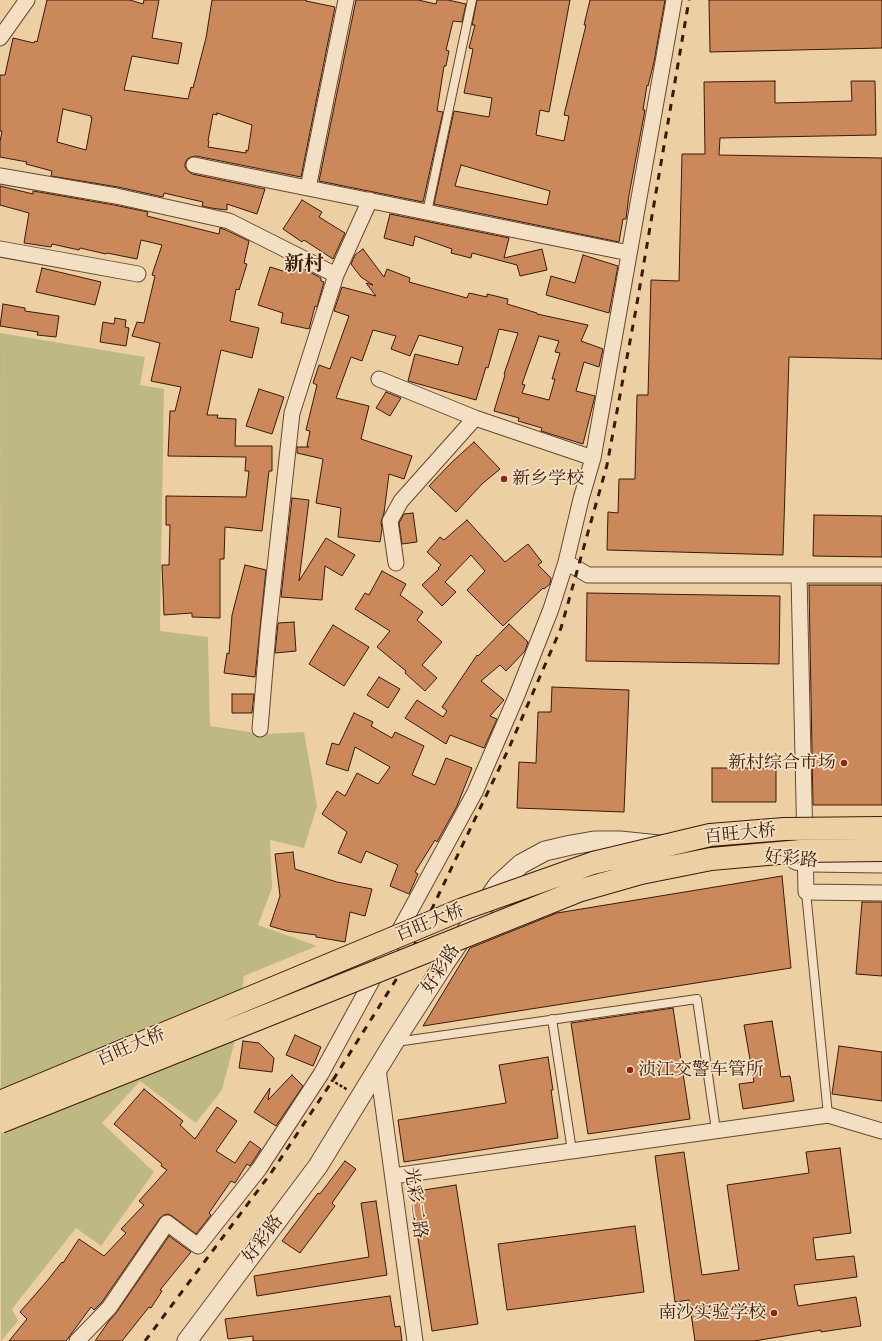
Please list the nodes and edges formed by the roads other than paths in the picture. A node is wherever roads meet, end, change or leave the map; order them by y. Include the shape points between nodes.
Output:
1 (27, 0) edge
2 (346, 0) edge
3 (472, 0) edge
4 (674, 0) edge
5 (0, 38) edge
6 (194, 165) dead end
7 (0, 176) edge
8 (308, 188) junction
9 (370, 200) junction
10 (427, 212) junction
11 (0, 249) edge
12 (629, 253) junction
13 (138, 274) dead end
14 (336, 275) junction
15 (379, 380) dead end
16 (475, 418) junction
17 (593, 458) junction
18 (566, 562) junction
19 (396, 563) dead end
20 (799, 574) junction
21 (882, 575) edge
22 (260, 729) dead end
23 (882, 828) edge
24 (882, 850) edge
25 (805, 861) junction
26 (882, 863) edge
27 (806, 892) junction
28 (882, 893) edge
29 (552, 1019) junction
30 (394, 1042) junction
31 (378, 1069) junction
32 (0, 1102) edge
33 (828, 1115) junction
34 (0, 1122) edge
35 (716, 1130) junction
36 (882, 1131) edge
37 (572, 1150) junction
38 (393, 1176) junction
39 (77, 1341) edge
40 (188, 1341) edge
41 (415, 1341) edge

1 - 5 street
2 - 8 street
3 - 10 lane
4 - 12 street
6 - 8 street
7 - 14 street via 116,196 228,221
8 - 9 street
9 - 10 street
9 - 14 street
10 - 12 street
11 - 13 street
12 - 17 street
14 - 22 street via 292,413
15 - 16 street
16 - 17 street
16 - 19 street via 400,501 390,521
17 - 18 street
18 - 20 street via 588,575
18 - 39 street via 517,695 474,792 321,1074 259,1169 198,1246 167,1223 109,1308
20 - 21 street
20 - 25 street
23 - 32 main road, 百旺大桥, bridge via 784,829 710,835 593,863 463,909
24 - 34 main road, 百旺大桥, bridge via 801,851 711,859 641,872 578,891
25 - 26 street, 好彩路
25 - 27 street
25 - 30 street, 好彩路 via 620,841 594,841 545,851 521,864 498,885
27 - 28 street
27 - 33 lane
29 - 30 lane
29 - 35 lane via 697,999
29 - 37 lane
30 - 31 street, 好彩路
31 - 38 street, 光彩二路
31 - 40 street, 好彩路 via 318,1166
33 - 35 street
33 - 36 street
35 - 37 street
37 - 38 street
38 - 41 street, 光彩二路

